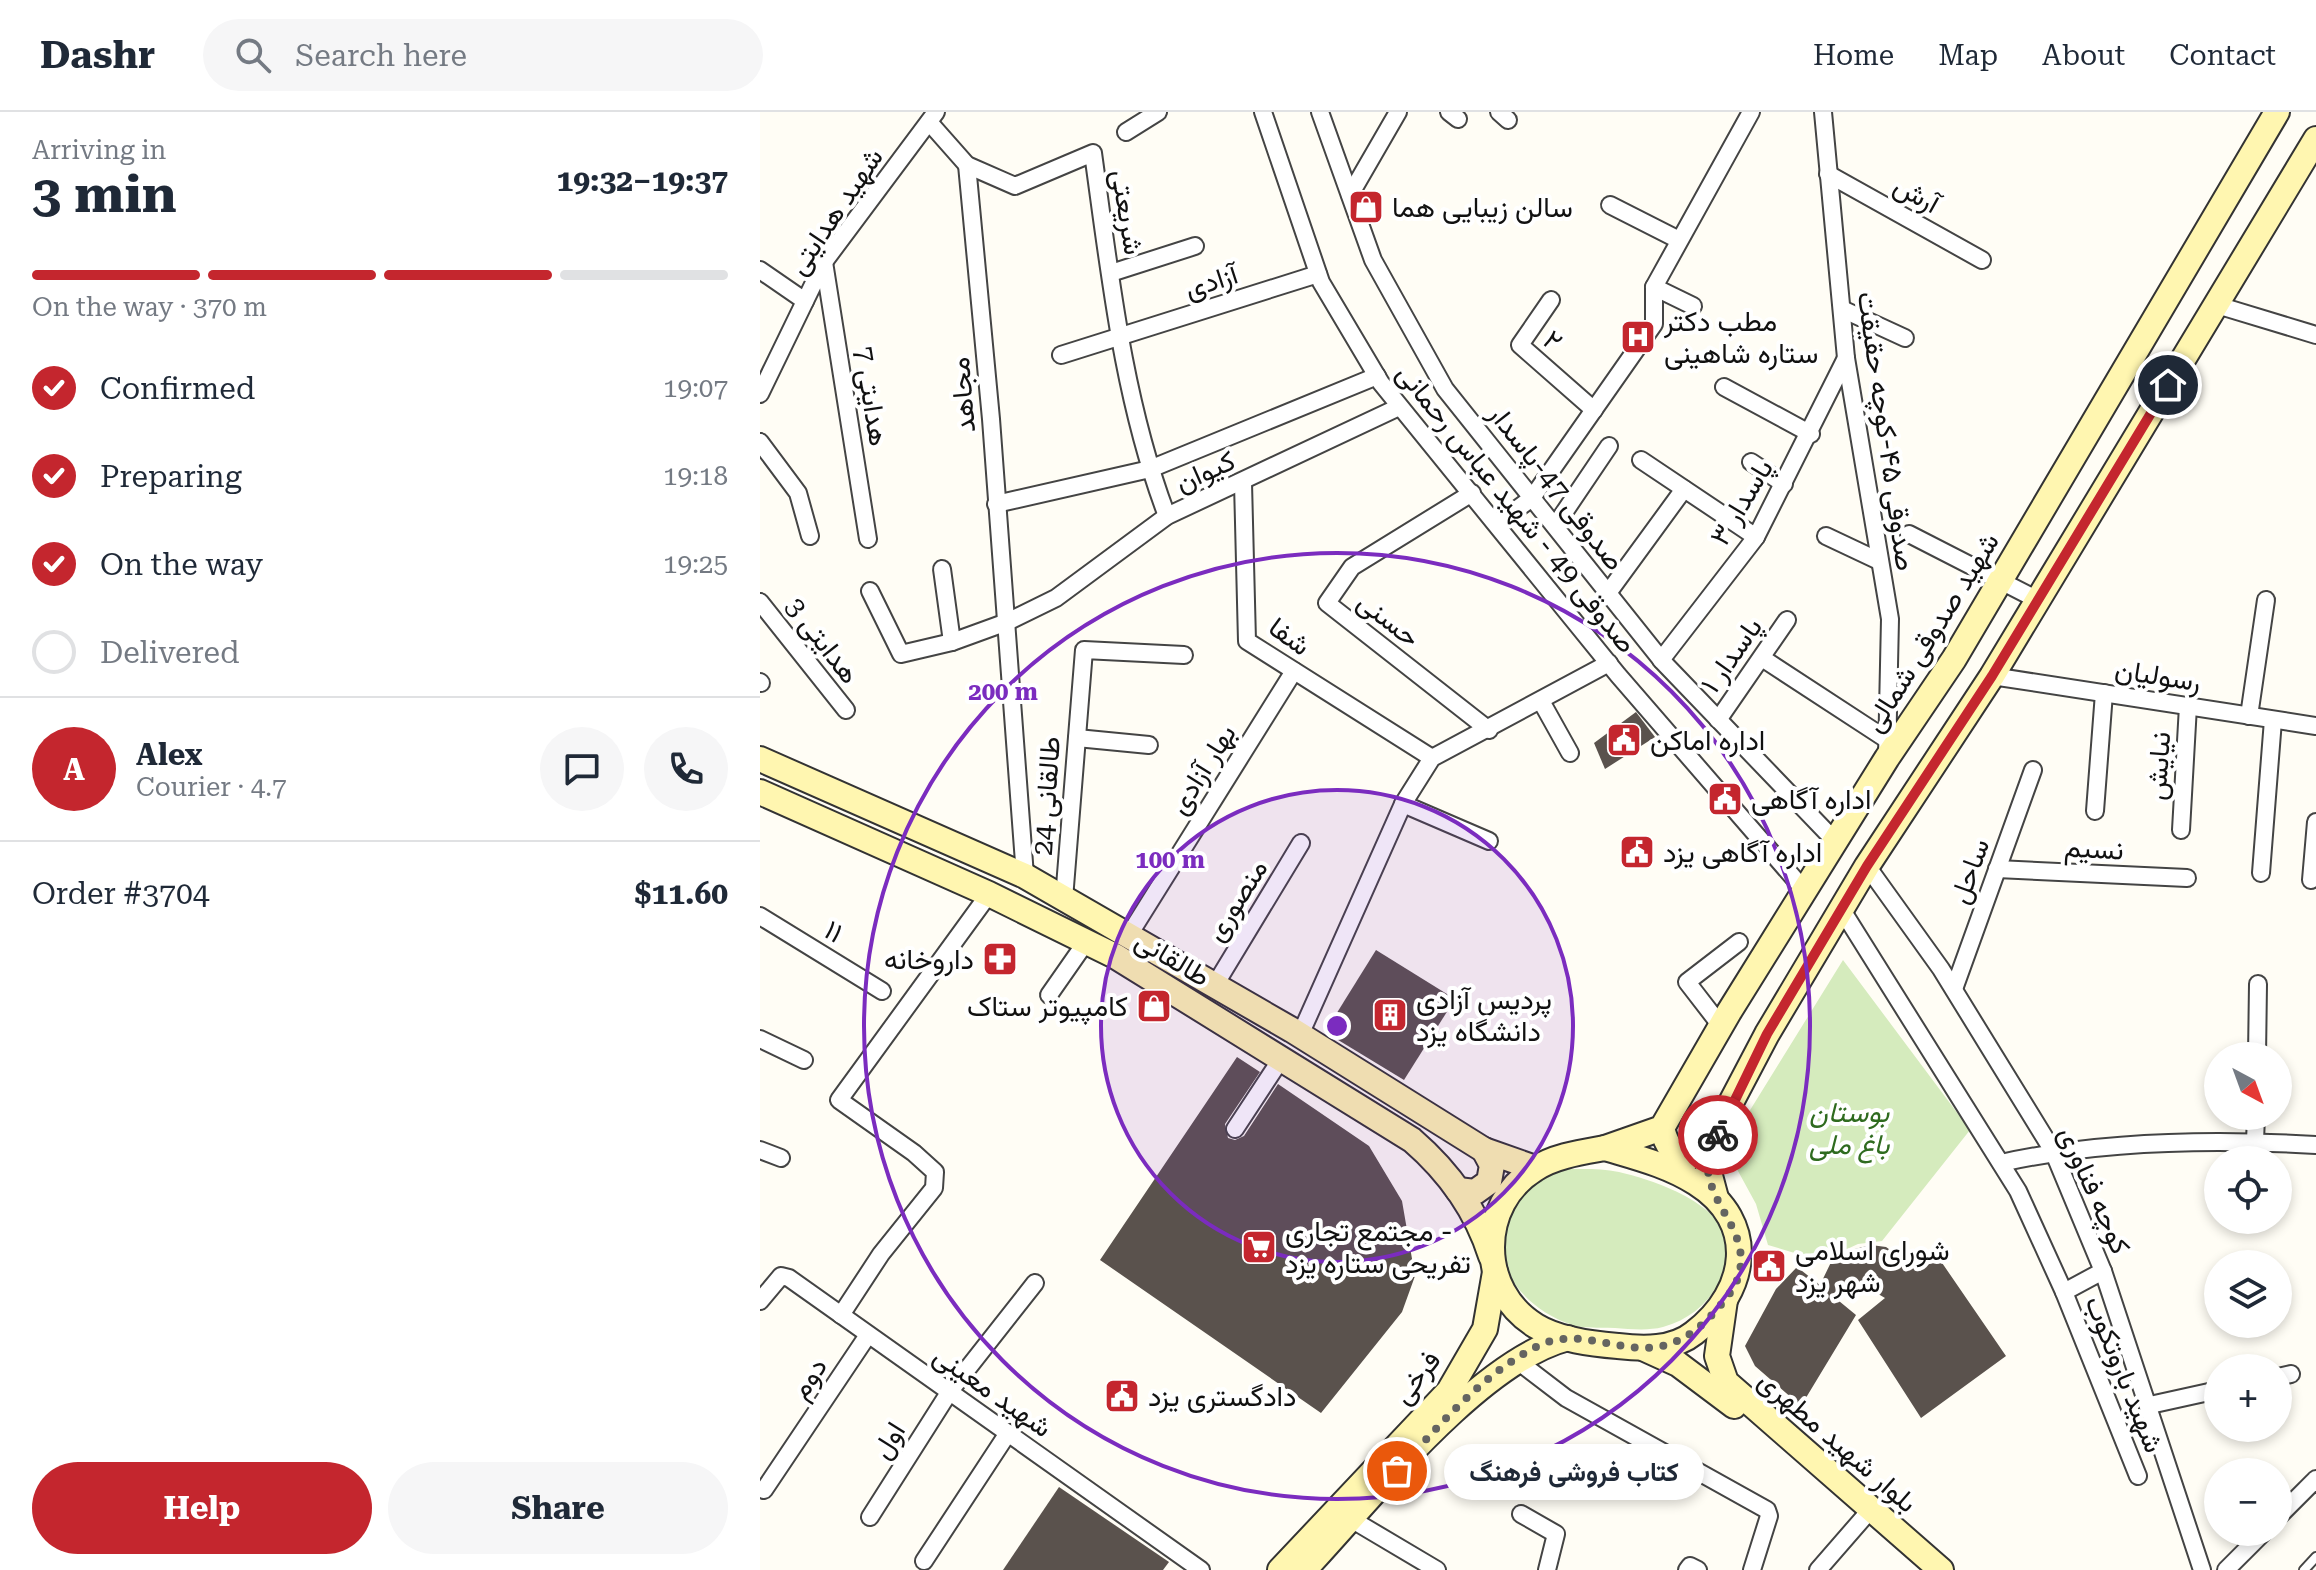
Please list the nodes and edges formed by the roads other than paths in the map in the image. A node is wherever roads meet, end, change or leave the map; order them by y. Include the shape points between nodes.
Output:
1 (1158, 112) edge
2 (1263, 112) edge
3 (1320, 112) edge
4 (1398, 112) edge
5 (1823, 112) edge
6 (2277, 112) edge
7 (1748, 113) edge
8 (932, 117) edge
9 (1126, 132) dead end
10 (2314, 144) edge
11 (967, 165) junction
12 (1828, 174) junction
13 (1350, 195) junction
14 (1610, 205) dead end
15 (1679, 240) junction
16 (1195, 246) dead end
17 (1982, 260) dead end
18 (824, 262) junction
19 (760, 270) edge
20 (1111, 273) junction
21 (1318, 274) junction
22 (1654, 287) junction
23 (1551, 300) dead end
24 (805, 301) junction
25 (2217, 305) junction
26 (1693, 306) dead end
27 (1842, 309) junction
28 (2316, 335) edge
29 (1119, 337) junction
30 (1905, 338) dead end
31 (1061, 355) dead end
32 (1846, 358) junction
33 (1377, 376) junction
34 (1724, 387) dead end
35 (760, 394) edge
36 (1399, 407) junction
37 (1594, 410) junction
38 (1811, 434) junction
39 (760, 442) edge
40 (1609, 446) dead end
41 (1641, 460) dead end
42 (1751, 462) dead end
43 (1150, 469) junction
44 (1243, 483) junction
45 (1784, 484) junction
46 (1684, 489) junction
47 (1472, 493) junction
48 (1532, 498) junction
49 (996, 504) junction
50 (1167, 516) junction
51 (1498, 523) junction
52 (1555, 526) junction
53 (1909, 534) dead end
54 (810, 536) dead end
55 (1826, 536) dead end
56 (1756, 537) junction
57 (868, 539) dead end
58 (1879, 561) junction
59 (942, 569) dead end
60 (2000, 580) junction
61 (870, 591) dead end
62 (1608, 593) junction
63 (2038, 600) junction
64 (2266, 600) dead end
65 (760, 602) edge
66 (1787, 620) dead end
67 (1007, 622) junction
68 (952, 642) junction
69 (1184, 655) dead end
70 (1762, 658) junction
71 (1661, 660) junction
72 (1609, 663) junction
73 (1294, 671) junction
74 (1992, 676) junction
75 (2104, 693) junction
76 (1541, 701) junction
77 (2188, 706) junction
78 (846, 710) dead end
79 (2249, 716) junction
80 (1718, 720) junction
81 (2273, 720) junction
82 (2316, 726) edge
83 (1489, 730) junction
84 (1077, 738) junction
85 (1149, 745) dead end
86 (1887, 748) junction
87 (1570, 753) dead end
88 (1432, 758) junction
89 (760, 759) edge
90 (2033, 770) dead end
91 (760, 792) edge
92 (1403, 804) junction
93 (2095, 811) dead end
94 (2316, 822) edge
95 (2181, 830) dead end
96 (1489, 841) dead end
97 (1835, 841) junction
98 (1301, 843) dead end
99 (1867, 866) junction
100 (1997, 869) junction
101 (2261, 873) dead end
102 (1025, 876) junction
103 (2187, 878) dead end
104 (2311, 880) dead end
105 (1805, 891) junction
106 (989, 894) junction
107 (1064, 899) junction
108 (1842, 910) junction
109 (760, 916) edge
110 (1129, 935) junction
111 (1086, 942) junction
112 (1739, 942) dead end
113 (2258, 984) dead end
114 (1215, 985) junction
115 (1954, 989) junction
116 (882, 991) dead end
117 (1049, 995) dead end
118 (1721, 1026) junction
119 (1300, 1035) junction
120 (760, 1039) edge
121 (2257, 1042) edge
122 (1281, 1059) junction
123 (804, 1060) dead end
124 (1662, 1128) junction
125 (1235, 1129) dead end
126 (2255, 1130) edge
127 (2255, 1141) junction
128 (1714, 1144) junction
129 (2316, 1145) edge
130 (1605, 1148) junction
131 (760, 1150) edge
132 (1484, 1150) junction
133 (2053, 1151) junction
134 (781, 1158) dead end
135 (2001, 1163) junction
136 (1535, 1168) junction
137 (1458, 1190) junction
138 (1716, 1198) junction
139 (1493, 1263) junction
140 (2103, 1271) junction
141 (1035, 1283) dead end
142 (2064, 1292) junction
143 (1726, 1296) junction
144 (760, 1301) edge
145 (841, 1315) junction
146 (868, 1335) junction
147 (1568, 1338) junction
148 (1645, 1349) junction
149 (1515, 1359) junction
150 (950, 1391) junction
151 (2204, 1393) edge
152 (2150, 1405) junction
153 (1008, 1433) junction
154 (2138, 1476) dead end
155 (2316, 1479) edge
156 (764, 1490) dead end
157 (2292, 1503) edge
158 (1521, 1514) dead end
159 (1865, 1516) junction
160 (870, 1517) dead end
161 (1351, 1519) junction
162 (2250, 1546) edge
163 (2316, 1557) edge
164 (924, 1561) dead end
165 (1201, 1570) edge
166 (1280, 1570) edge
167 (1304, 1570) edge
168 (1437, 1570) edge
169 (1547, 1570) edge
170 (1752, 1570) edge
171 (1818, 1570) edge
172 (1926, 1570) edge
173 (1941, 1570) edge
174 (2202, 1570) edge
175 (2226, 1570) edge
176 (2304, 1570) edge

1 - 9 street
2 - 21 street, صدوقی 49 - شهید عباس رحمانی
3 - 13 street, صدوقی 47-پاسدار
4 - 13 street
5 - 12 street, صدوقی ۴۵-کوچه حقیقت
6 - 60 main road, شهید صدوقی شمالی
7 - 15 street
8 - 11 street, شریعتی
8 - 18 street, شهید هدایتی
10 - 25 main road
11 - 20 street, شریعتی via 1015,186 1093,153
11 - 49 street, مجاهد
12 - 17 street, آرش
12 - 27 street, صدوقی ۴۵-کوچه حقیقت
13 - 48 street, صدوقی 47-پاسدار via 1373,260 1445,389
14 - 15 street
15 - 22 street
16 - 20 street
18 - 24 street, شهید هدایتی
18 - 57 street, هدایتی 7
19 - 24 street
20 - 29 street, شریعتی
21 - 29 street, آزادی
21 - 33 street, صدوقی 49 - شهید عباس رحمانی
22 - 26 street
22 - 37 street via 1654,324
23 - 37 street, ۲ via 1520,345
24 - 35 street, شهید هدایتی
25 - 28 street
25 - 63 main road
27 - 30 street
27 - 32 street, صدوقی ۴۵-کوچه حقیقت
29 - 31 street, آزادی
29 - 43 street, شریعتی
32 - 38 street, پاسدار ۳
32 - 58 street, صدوقی ۴۵-کوچه حقیقت
33 - 36 street, صدوقی 49 - شهید عباس رحمانی
33 - 43 street, کیوان
34 - 38 street
36 - 44 street, کیوان
36 - 47 street, صدوقی 49 - شهید عباس رحمانی
37 - 48 street
38 - 45 street, پاسدار ۳
39 - 54 street via 798,493
40 - 52 street
41 - 46 street
42 - 45 street
43 - 49 street
43 - 50 street, کیوان
44 - 50 street, کیوان
44 - 73 street, شفا via 1247,641
45 - 56 street, پاسدار ۳
46 - 56 street
46 - 62 street
47 - 51 street, صدوقی 49 - شهید عباس رحمانی
47 - 83 street, حسنی via 1352,567 1327,603
48 - 51 street
48 - 52 street, صدوقی 47-پاسدار
49 - 67 street, مجاهد
50 - 67 street via 1056,598
51 - 72 street, صدوقی 49 - شهید عباس رحمانی
52 - 62 street, صدوقی 47-پاسدار
53 - 60 street
55 - 58 street
56 - 71 street, پاسدار ۳
58 - 86 street, صدوقی ۴۵-کوچه حقیقت via 1890,619
59 - 68 street
60 - 63 street
60 - 86 main road, شهید صدوقی شمالی via 1954,659
61 - 68 street via 901,654
62 - 71 street, صدوقی 47-پاسدار
63 - 74 main road
64 - 79 street
65 - 78 street, هدایتی 3
66 - 70 street, پاسدار ۱
67 - 68 street
67 - 102 street, مجاهد
69 - 84 street, طالقانی 24 via 1084,650
70 - 80 street, پاسدار ۱
70 - 86 street
71 - 80 street, صدوقی 47-پاسدار
72 - 76 street
72 - 105 street, صدوقی 49 - شهید عباس رحمانی
73 - 88 street, شفا
73 - 110 street, بهار آزادی
74 - 75 street, رسولیان
74 - 99 main road
75 - 77 street, رسولیان
75 - 93 street
76 - 83 street
76 - 87 street
77 - 79 street, رسولیان
77 - 95 street, نیایش
79 - 81 street, رسولیان
80 - 97 street, صدوقی 47-پاسدار
81 - 82 street, رسولیان
81 - 101 street
83 - 88 street
84 - 85 street
84 - 107 street, طالقانی 24
86 - 97 main road, شهید صدوقی شمالی
88 - 92 street
89 - 102 main road, طالقانی
90 - 100 street, ساحل
91 - 106 main road, طالقانی
92 - 96 street
92 - 119 street
94 - 104 street
97 - 105 main road, شهید صدوقی شمالی
98 - 114 street, منصوری
99 - 108 main road
99 - 115 street, کوچه فناوری
100 - 103 street, نسیم
100 - 115 street, ساحل
102 - 107 main road, طالقانی
105 - 118 main road, شهید صدوقی شمالی
106 - 111 main road, طالقانی
106 - 145 street via 839,1100 935,1172 934,1188
107 - 110 main road, طالقانی
108 - 128 main road via 1767,1034
108 - 135 street, شهید باروتکوب
109 - 116 street, ۱۱
110 - 114 main road, طالقانی
111 - 117 street
111 - 122 main road, طالقانی
112 - 118 street via 1687,982
113 - 121 street
114 - 119 main road, طالقانی
115 - 133 street, کوچه فناوری
118 - 124 main road, شهید صدوقی شمالی
119 - 132 main road, طالقانی
120 - 123 street
122 - 125 street
122 - 137 main road, طالقانی via 1412,1140
124 - 128 main road via 1666,1146 1681,1157 1700,1156
124 - 130 main road
126 - 127 street
127 - 129 street
127 - 133 street
128 - 138 main road via 1708,1168
130 - 136 main road
130 - 138 main road via 1660,1165
131 - 134 street
132 - 136 main road, طالقانی
132 - 137 main road via 1492,1165 1489,1182 1475,1192
133 - 135 street
133 - 140 street, کوچه فناوری
135 - 142 street, شهید باروتکوب
136 - 139 main road via 1504,1196 1492,1223
137 - 139 main road, طالقانی via 1480,1223
138 - 143 main road via 1741,1245 1738,1278
139 - 147 main road via 1502,1291 1520,1313 1537,1327
139 - 166 main road, فرخی via 1485,1329 1449,1391
140 - 142 street
140 - 152 street, کوچه فناوری
141 - 150 street, اول
142 - 154 street, شهید باروتکوب
143 - 148 main road via 1693,1334
143 - 173 main road, بلوار شهید مطهری via 1717,1356 1726,1382
144 - 145 street, شهید معینی via 781,1276
145 - 146 street, شهید معینی
146 - 150 street, شهید معینی
146 - 156 street, دوم
147 - 148 main road
147 - 149 main road, فرخی via 1541,1344
148 - 159 main road, بلوار شهید مطهری via 1713,1387
149 - 161 main road, فرخی via 1463,1402
149 - 170 street via 1566,1398 1767,1510
150 - 153 street, شهید معینی
150 - 160 street, اول
151 - 152 street
152 - 174 street, کوچه فناوری
153 - 164 street
153 - 165 street, شهید معینی
155 - 157 street
158 - 169 street via 1556,1534
159 - 171 street
159 - 172 main road, بلوار شهید مطهری
161 - 167 main road, فرخی
161 - 168 street
162 - 175 street
163 - 176 lane

